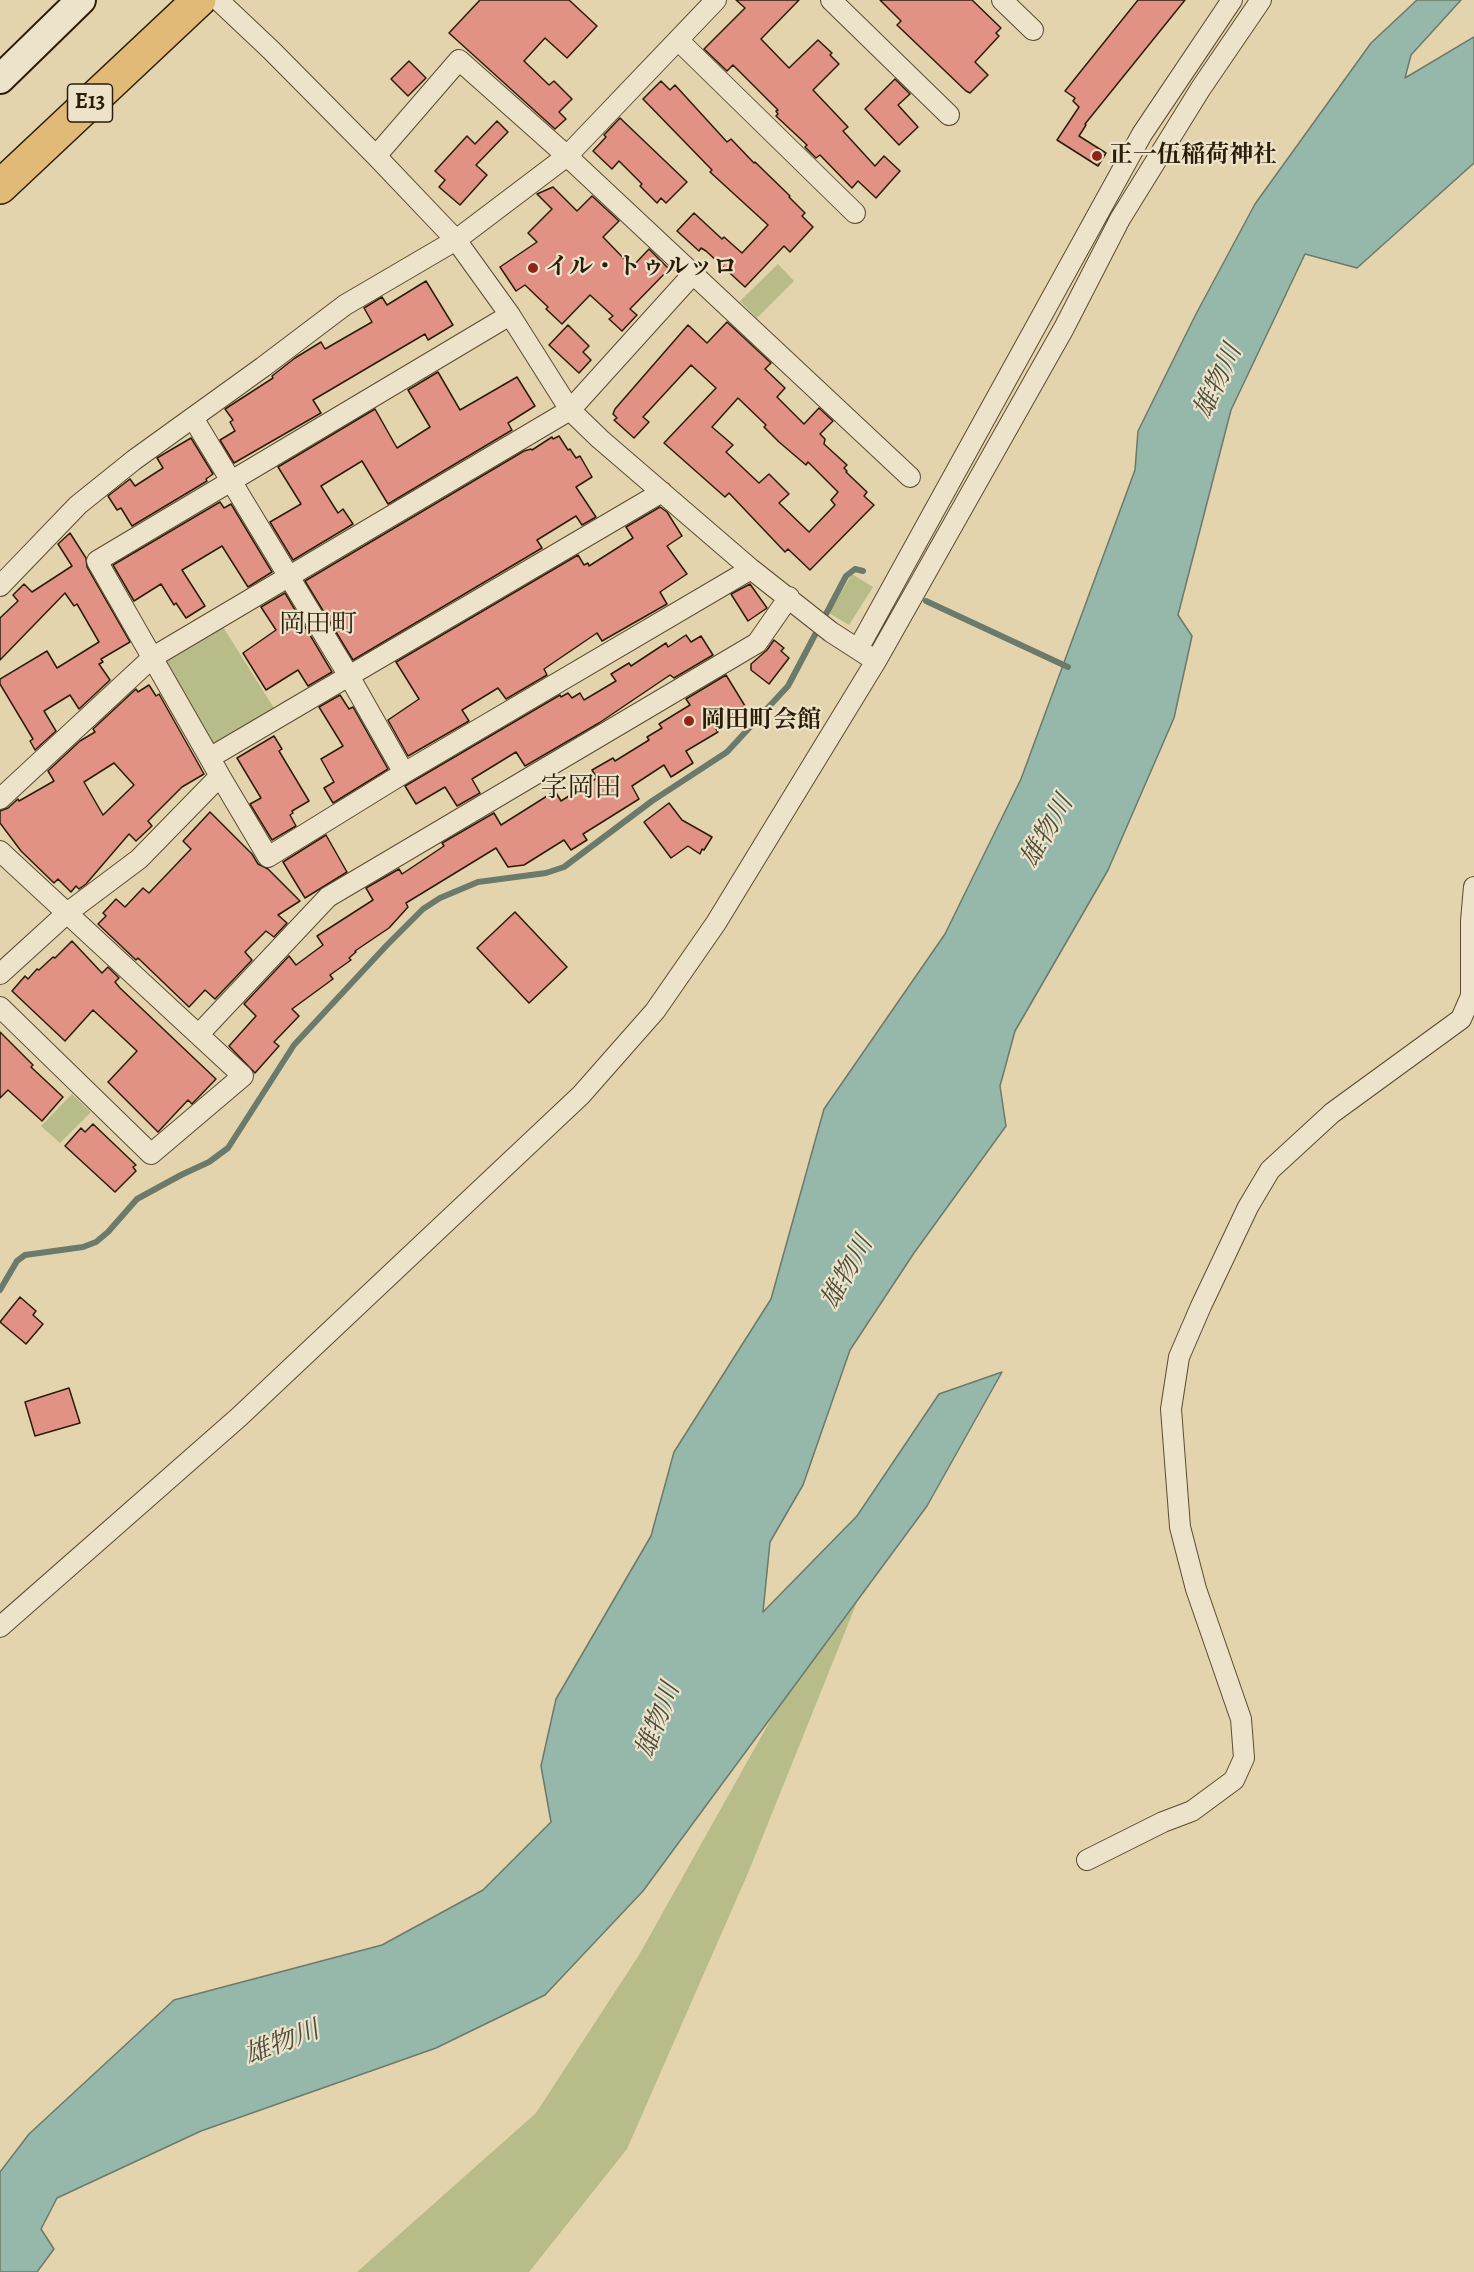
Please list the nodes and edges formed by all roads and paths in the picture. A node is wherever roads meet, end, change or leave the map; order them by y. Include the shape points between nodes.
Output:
1 (81, 0) edge
2 (218, 0) edge
3 (716, 0) edge
4 (831, 0) edge
5 (1002, 0) edge
6 (1232, 0) edge
7 (1261, 0) edge
8 (190, 9) edge
9 (1033, 30) dead end
10 (678, 40) junction
11 (0, 80) edge
12 (949, 115) dead end
13 (376, 156) junction
14 (567, 156) junction
15 (0, 187) edge
16 (855, 213) dead end
17 (456, 240) junction
18 (693, 274) junction
19 (510, 315) junction
20 (570, 410) junction
21 (194, 418) junction
22 (910, 477) dead end
23 (232, 480) junction
24 (662, 492) junction
25 (751, 569) junction
26 (289, 576) junction
27 (0, 586) edge
28 (789, 597) junction
29 (858, 649) junction
30 (153, 657) junction
31 (876, 661) junction
32 (349, 676) junction
33 (211, 757) junction
34 (404, 773) junction
35 (220, 776) junction
36 (0, 799) edge
37 (0, 851) edge
38 (1474, 887) edge
39 (67, 914) junction
40 (0, 974) edge
41 (0, 1007) edge
42 (199, 1034) junction
43 (0, 1627) edge
44 (1087, 1860) dead end

1 - 11 street
2 - 13 street
3 - 10 street
4 - 12 street
5 - 9 street
6 - 29 street via 1142,134
7 - 31 street via 1120,219 1064,328
8 - 15 highway, E13
10 - 14 street
10 - 16 street
13 - 14 street via 459,60
13 - 17 street
14 - 17 street
14 - 18 street
17 - 19 street
17 - 21 street via 345,305
18 - 20 street
18 - 22 street
19 - 20 street
19 - 23 street
20 - 24 street
20 - 26 street
21 - 23 street
21 - 27 street via 78,505
23 - 26 street
23 - 30 street via 97,561
24 - 25 street
24 - 32 street
25 - 28 street
25 - 34 street
26 - 30 street
26 - 32 street
28 - 29 street
28 - 42 street via 757,643 328,897
29 - 31 street
30 - 33 street
30 - 36 street
31 - 43 street via 716,923 655,1011 581,1095 238,1417
32 - 33 street
32 - 34 street
33 - 35 street
34 - 35 street via 268,856
35 - 39 street via 139,859
37 - 39 street
38 - 44 street via 1471,996 1461,1019 1332,1113 1269,1170 1179,1357 1171,1409 1180,1527 1196,1589 1240,1719 1244,1758 1234,1780 1192,1811
39 - 40 street
39 - 42 street
41 - 42 street via 151,1154 243,1076

